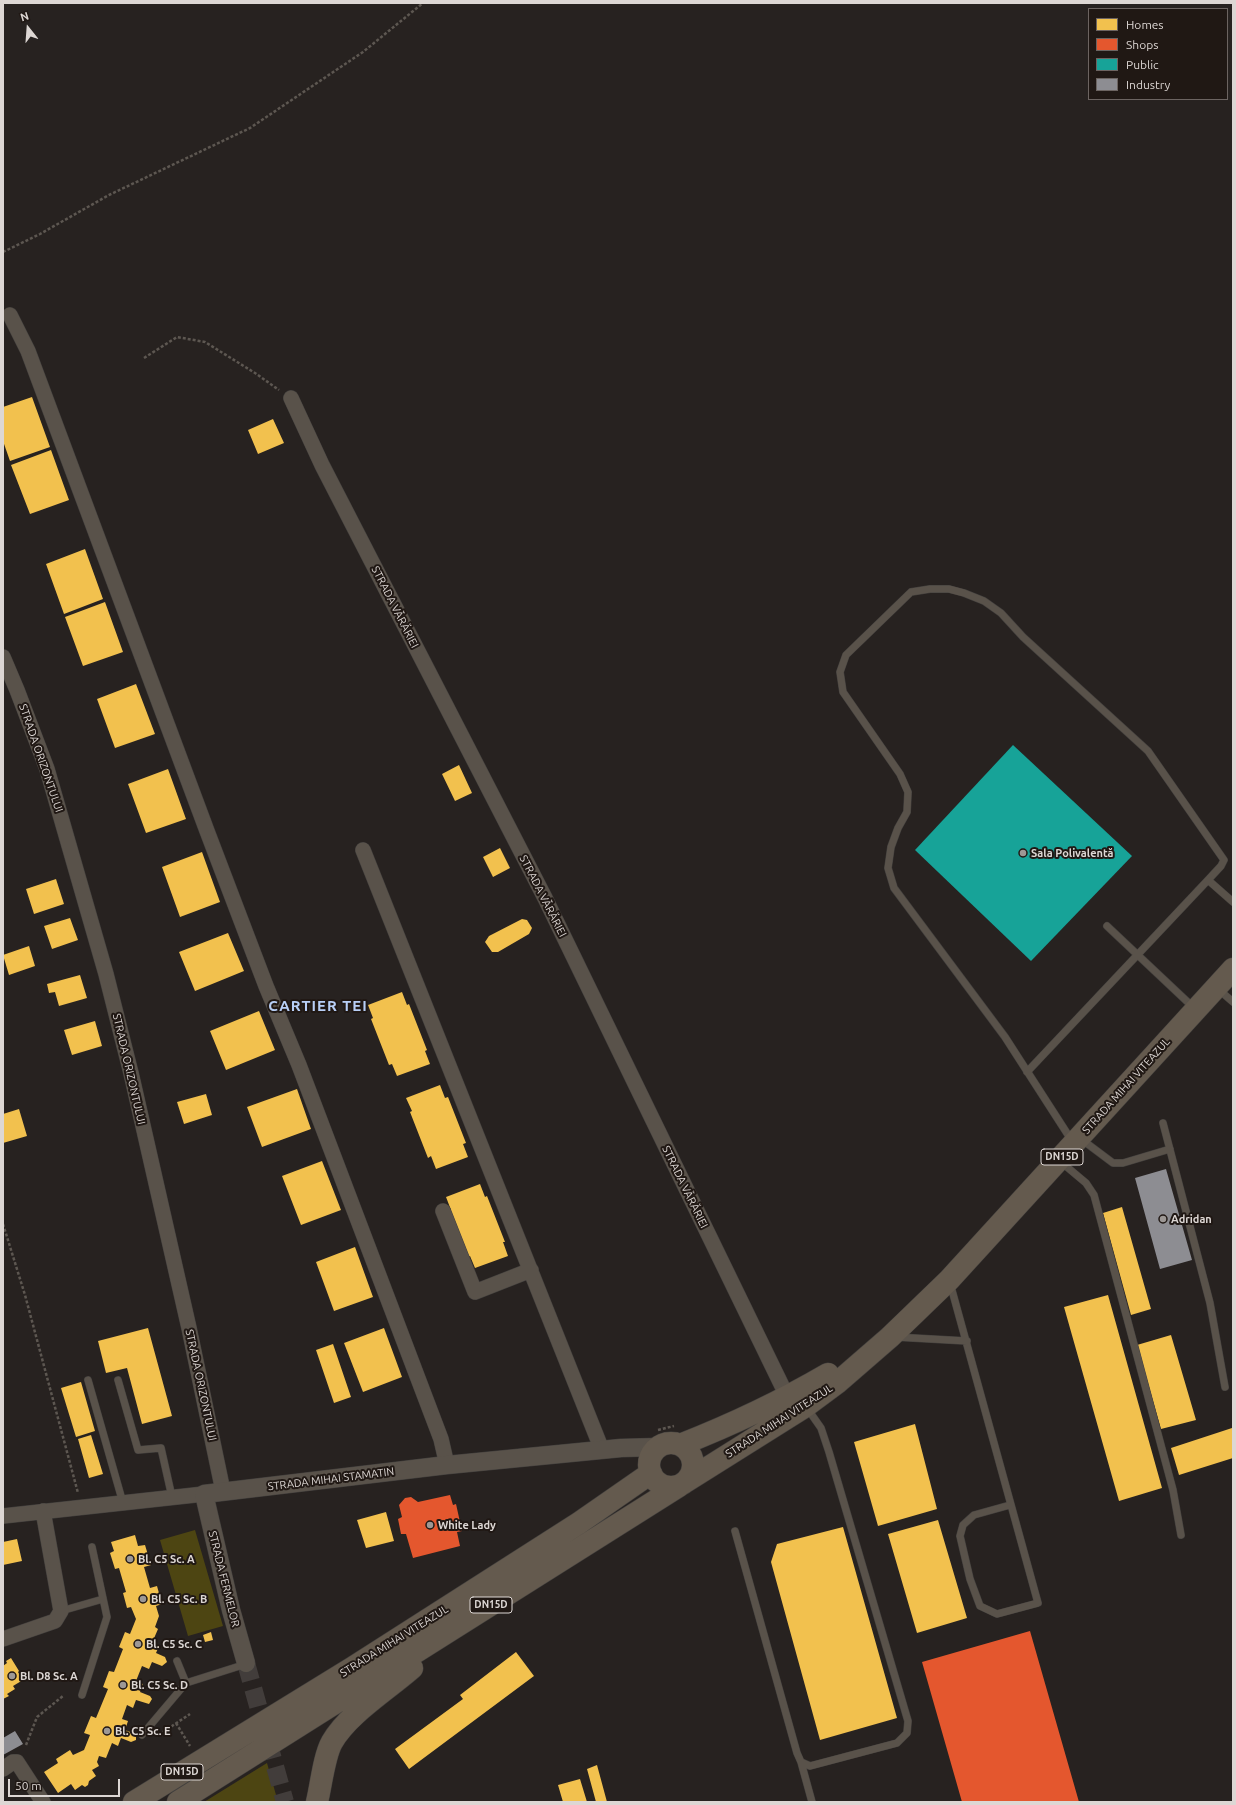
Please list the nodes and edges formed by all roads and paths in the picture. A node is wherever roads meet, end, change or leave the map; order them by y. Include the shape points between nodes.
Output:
1 (423, 3) edge
2 (3, 252) edge
3 (10, 315) dead end
4 (144, 358) dead end
5 (291, 398) joint
6 (3, 657) edge
7 (364, 850) dead end
8 (1208, 880) junction
9 (1233, 902) edge
10 (1107, 926) dead end
11 (1138, 954) junction
12 (1233, 969) edge
13 (1216, 987) junction
14 (1233, 1002) edge
15 (1195, 1009) junction
16 (1027, 1072) junction
17 (1163, 1123) dead end
18 (1077, 1141) junction
19 (1170, 1150) junction
20 (1059, 1161) junction
21 (443, 1211) dead end
22 (3, 1224) edge
23 (530, 1270) junction
24 (949, 1280) junction
25 (888, 1338) junction
26 (967, 1341) junction
27 (88, 1380) dead end
28 (118, 1380) dead end
29 (1225, 1387) dead end
30 (797, 1401) junction
31 (667, 1437) junction
32 (602, 1450) junction
33 (447, 1465) junction
34 (651, 1473) junction
35 (682, 1484) junction
36 (223, 1491) junction
37 (204, 1494) junction
38 (172, 1497) junction
39 (123, 1503) junction
40 (1010, 1505) junction
41 (82, 1507) junction
42 (43, 1511) junction
43 (3, 1516) edge
44 (735, 1531) dead end
45 (1181, 1535) dead end
46 (92, 1547) dead end
47 (103, 1599) junction
48 (61, 1611) junction
49 (461, 1623) junction
50 (3, 1639) edge
51 (177, 1661) dead end
52 (246, 1664) joint
53 (186, 1683) junction
54 (82, 1695) dead end
55 (63, 1696) dead end
56 (190, 1714) dead end
57 (176, 1723) junction
58 (163, 1732) dead end
59 (142, 1735) dead end
60 (26, 1745) dead end
61 (193, 1752) dead end
62 (801, 1762) junction
63 (3, 1768) edge
64 (43, 1802) edge
65 (134, 1802) edge
66 (178, 1802) edge
67 (317, 1802) edge
68 (812, 1802) edge

1 - 2 path via 363,52 250,128 110,195
3 - 33 street via 28,351 266,986 304,1079 432,1417
4 - 5 path via 177,337 205,342 255,372
5 - 30 street, STRADA VĂRĂRIEI via 322,465 545,898 783,1388
6 - 36 street, STRADA ORIZONTULUI via 47,769 106,974 190,1328
7 - 23 street
8 - 9 lane
8 - 11 lane
8 - 16 lane via 1224,860 1148,751 1023,637 1001,613 984,601 948,589 911,592 846,656 840,672 842,692 900,774 908,792 907,812 891,847 888,868 894,888 1005,1037
10 - 11 lane
11 - 15 lane
11 - 16 lane
12 - 13 main road, STRADA MIHAI VITEAZUL / DN15D
13 - 14 lane
13 - 15 main road, STRADA MIHAI VITEAZUL / DN15D
15 - 18 main road, STRADA MIHAI VITEAZUL / DN15D
16 - 18 lane
17 - 19 lane
18 - 19 lane via 1113,1163 1123,1163
18 - 20 main road, STRADA MIHAI VITEAZUL / DN15D
19 - 29 lane via 1210,1303
20 - 24 main road, STRADA MIHAI VITEAZUL / DN15D
20 - 45 lane via 1086,1183 1094,1195 1173,1490
21 - 23 street via 475,1292
22 - 41 path via 27,1302
23 - 32 street
24 - 25 main road, STRADA MIHAI VITEAZUL / DN15D
24 - 26 lane
25 - 26 lane
25 - 30 main road, STRADA MIHAI VITEAZUL / DN15D
26 - 40 lane
27 - 39 lane
28 - 38 lane via 138,1450 160,1448
30 - 31 main road, STRADA MIHAI VITEAZUL / DN15D via 733,1424
30 - 35 main road, STRADA MIHAI VITEAZUL / DN15D
30 - 62 lane via 821,1428 908,1720 907,1733 897,1742 810,1766
31 - 32 street, STRADA MIHAI STAMATIN
31 - 34 main road via 651,1456
31 - 35 main road via 685,1448 692,1459 692,1471
32 - 33 street, STRADA MIHAI STAMATIN
33 - 36 street, STRADA MIHAI STAMATIN
34 - 35 main road via 662,1485 668,1487
34 - 65 main road, STRADA MIHAI VITEAZUL / DN15D via 572,1528 352,1668
35 - 49 main road, STRADA MIHAI VITEAZUL / DN15D
36 - 37 street, STRADA MIHAI STAMATIN
37 - 38 street, STRADA MIHAI STAMATIN
37 - 52 street, STRADA FERMELOR
38 - 39 street, STRADA MIHAI STAMATIN
39 - 41 street, STRADA MIHAI STAMATIN
40 - 40 lane via 974,1515 963,1525 960,1536 970,1579 980,1606 997,1614 1038,1603
41 - 42 street, STRADA MIHAI STAMATIN
42 - 43 street, STRADA MIHAI STAMATIN
42 - 48 street
44 - 62 lane
46 - 47 lane
47 - 48 lane
47 - 54 lane via 107,1617
48 - 50 street via 55,1621
49 - 66 main road, STRADA MIHAI VITEAZUL / DN15D
49 - 67 main road via 347,1723 336,1736 331,1743
51 - 53 lane
52 - 53 lane
53 - 59 lane
55 - 60 path via 38,1717
56 - 57 path
57 - 58 path
57 - 61 path
62 - 68 lane
63 - 64 street via 17,1762

